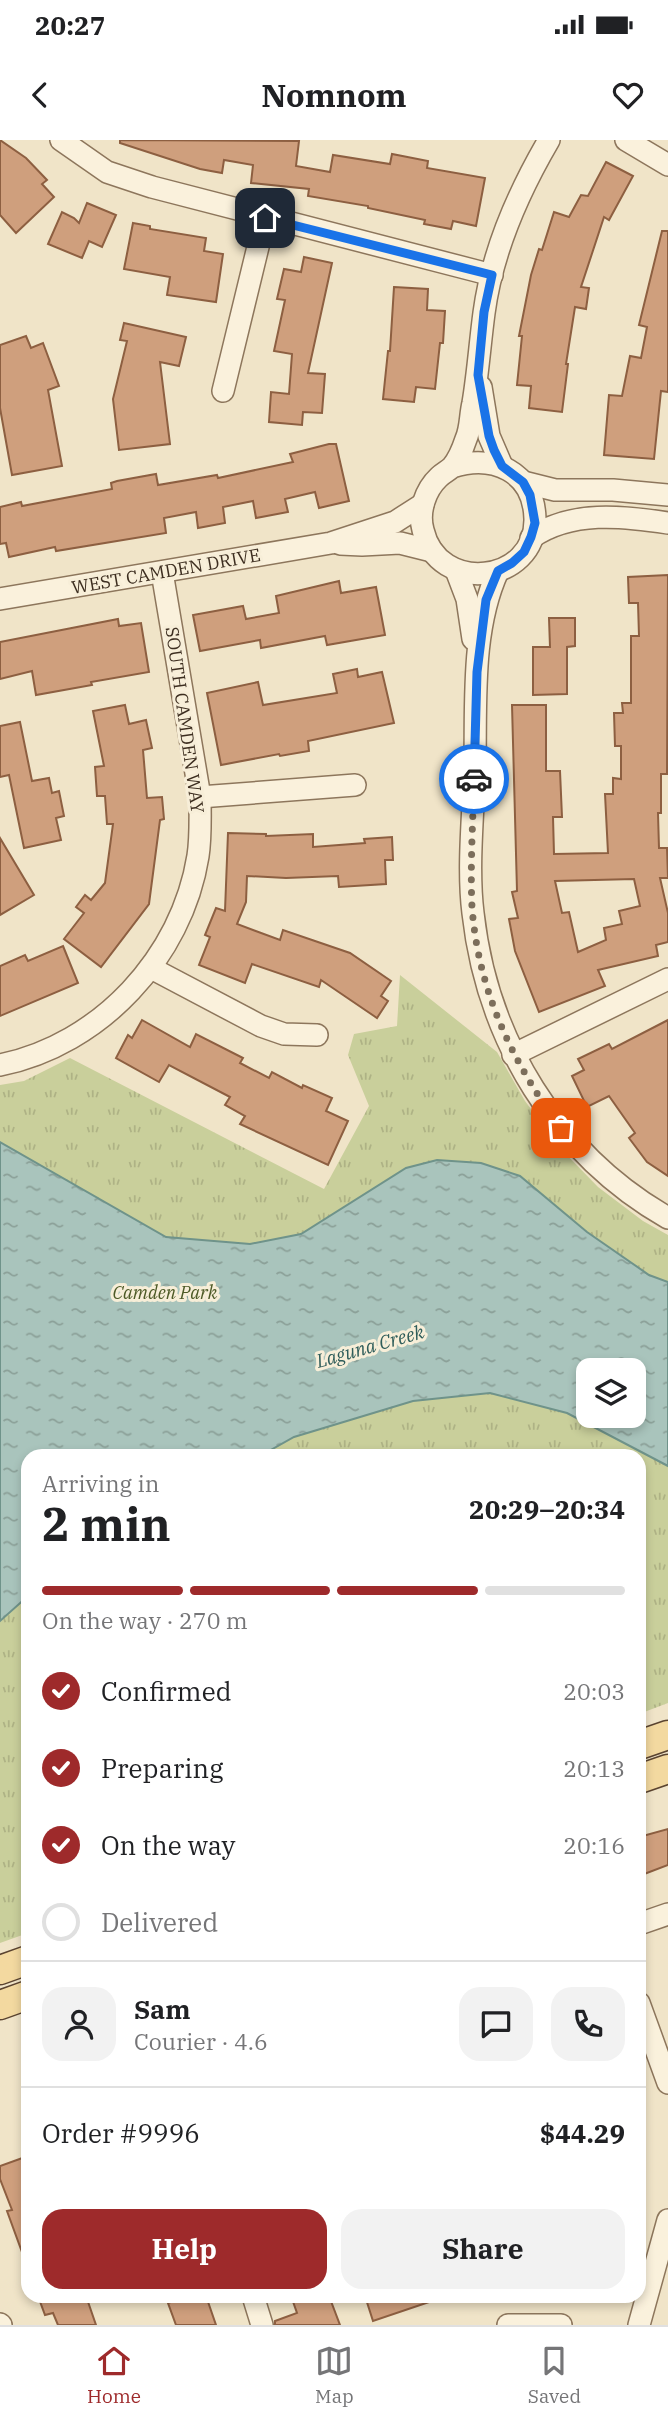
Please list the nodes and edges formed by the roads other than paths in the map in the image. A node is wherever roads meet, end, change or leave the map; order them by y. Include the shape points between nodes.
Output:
1 (61, 140) edge
2 (549, 140) edge
3 (626, 140) edge
4 (668, 165) edge
5 (265, 218) junction
6 (492, 275) junction
7 (478, 375) junction
8 (223, 391) dead end
9 (502, 466) junction
10 (452, 467) junction
11 (523, 482) junction
12 (668, 495) edge
13 (423, 504) junction
14 (668, 523) edge
15 (531, 537) junction
16 (331, 543) junction
17 (432, 551) junction
18 (456, 570) junction
19 (498, 571) junction
20 (162, 572) junction
21 (0, 598) edge
22 (477, 672) junction
23 (355, 785) dead end
24 (200, 797) junction
25 (152, 968) junction
26 (668, 979) edge
27 (317, 1035) dead end
28 (513, 1055) junction
29 (0, 1065) edge
30 (668, 1218) edge
31 (668, 1735) edge
32 (646, 1743) edge
33 (668, 1769) edge
34 (646, 1777) edge
35 (668, 1914) edge
36 (646, 1922) edge
37 (21, 1962) edge
38 (0, 1970) edge
39 (21, 1998) edge
40 (0, 2005) edge
41 (646, 2022) edge
42 (668, 2083) edge
43 (668, 2220) edge
44 (646, 2300) edge
45 (255, 2303) edge
46 (645, 2303) edge
47 (262, 2325) edge
48 (508, 2325) edge
49 (561, 2325) edge
50 (639, 2325) edge

1 - 5 street via 107,172
2 - 6 street via 510,217
3 - 4 street
5 - 6 street
5 - 8 street
6 - 7 street
7 - 9 street via 489,436
7 - 10 street via 468,436
9 - 10 street via 477,462
9 - 11 street
10 - 13 street via 434,483
11 - 12 street via 555,490
11 - 15 street via 534,509
13 - 16 street, WEST CAMDEN DRIVE via 395,522
13 - 17 street via 422,529
14 - 15 street via 623,517 578,519
15 - 19 street via 518,557
16 - 17 street, WEST CAMDEN DRIVE via 400,543
16 - 20 street, WEST CAMDEN DRIVE
17 - 18 street
18 - 19 street via 470,574
18 - 22 street via 467,599
19 - 22 street via 486,600
20 - 21 street, WEST CAMDEN DRIVE
20 - 24 street, SOUTH CAMDEN WAY
22 - 28 street via 472,910 488,990
23 - 24 street
24 - 25 street, SOUTH CAMDEN WAY via 201,835 194,878 178,921
25 - 27 street via 261,1026 284,1034
25 - 29 street, SOUTH CAMDEN WAY via 87,1028 49,1049
26 - 28 street
28 - 30 street via 536,1095 588,1158
31 - 32 main road
33 - 34 main road
35 - 36 street
37 - 38 main road
39 - 40 main road
41 - 42 street
43 - 44 street
45 - 47 street
46 - 50 street
48 - 49 street

